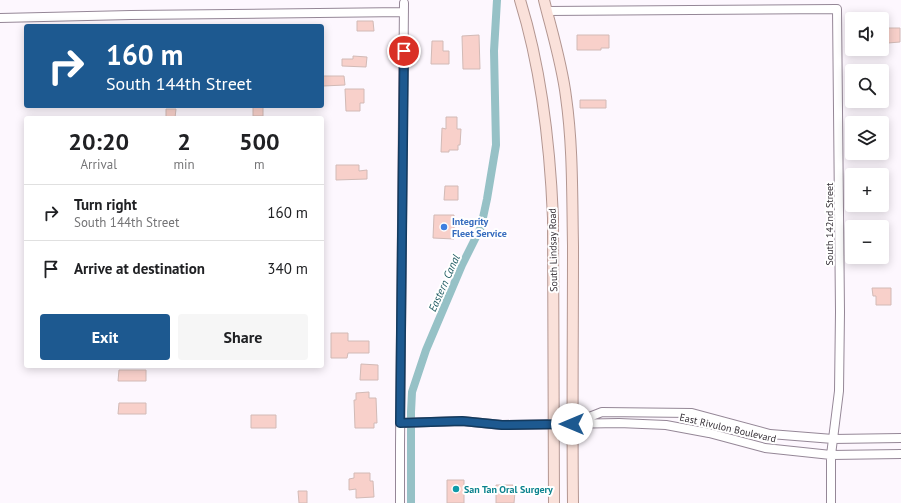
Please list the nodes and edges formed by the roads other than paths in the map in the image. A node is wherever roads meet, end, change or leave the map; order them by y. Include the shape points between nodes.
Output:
1 (520, 0) edge
2 (544, 0) edge
3 (404, 3) dead end
4 (547, 11) junction
5 (404, 12) junction
6 (0, 18) edge
7 (403, 423) junction
8 (554, 424) junction
9 (572, 424) junction
10 (901, 438) edge
11 (833, 439) junction
12 (901, 454) edge
13 (831, 455) junction
14 (400, 503) edge
15 (554, 503) edge
16 (573, 503) edge
17 (831, 503) edge

1 - 8 main road, South Lindsay Road via 539,74 546,118 553,225
2 - 4 main road, South Lindsay Road
3 - 5 street
4 - 9 main road, South Lindsay Road via 560,63 570,133 573,277
4 - 11 street, South 142nd Street via 837,9 840,312 839,391
5 - 6 street
5 - 7 street
7 - 8 street via 462,421 502,425
7 - 14 street
8 - 9 street
8 - 15 main road, South Lindsay Road
9 - 11 street, East Rivulon Boulevard via 602,412 692,413 770,434
9 - 13 street, East Rivulon Boulevard via 666,425 765,448
9 - 16 main road, South Lindsay Road
10 - 11 street, East Rivulon Boulevard
11 - 13 street, South 142nd Street
12 - 13 street, East Rivulon Boulevard
13 - 17 street, South 142nd Street

